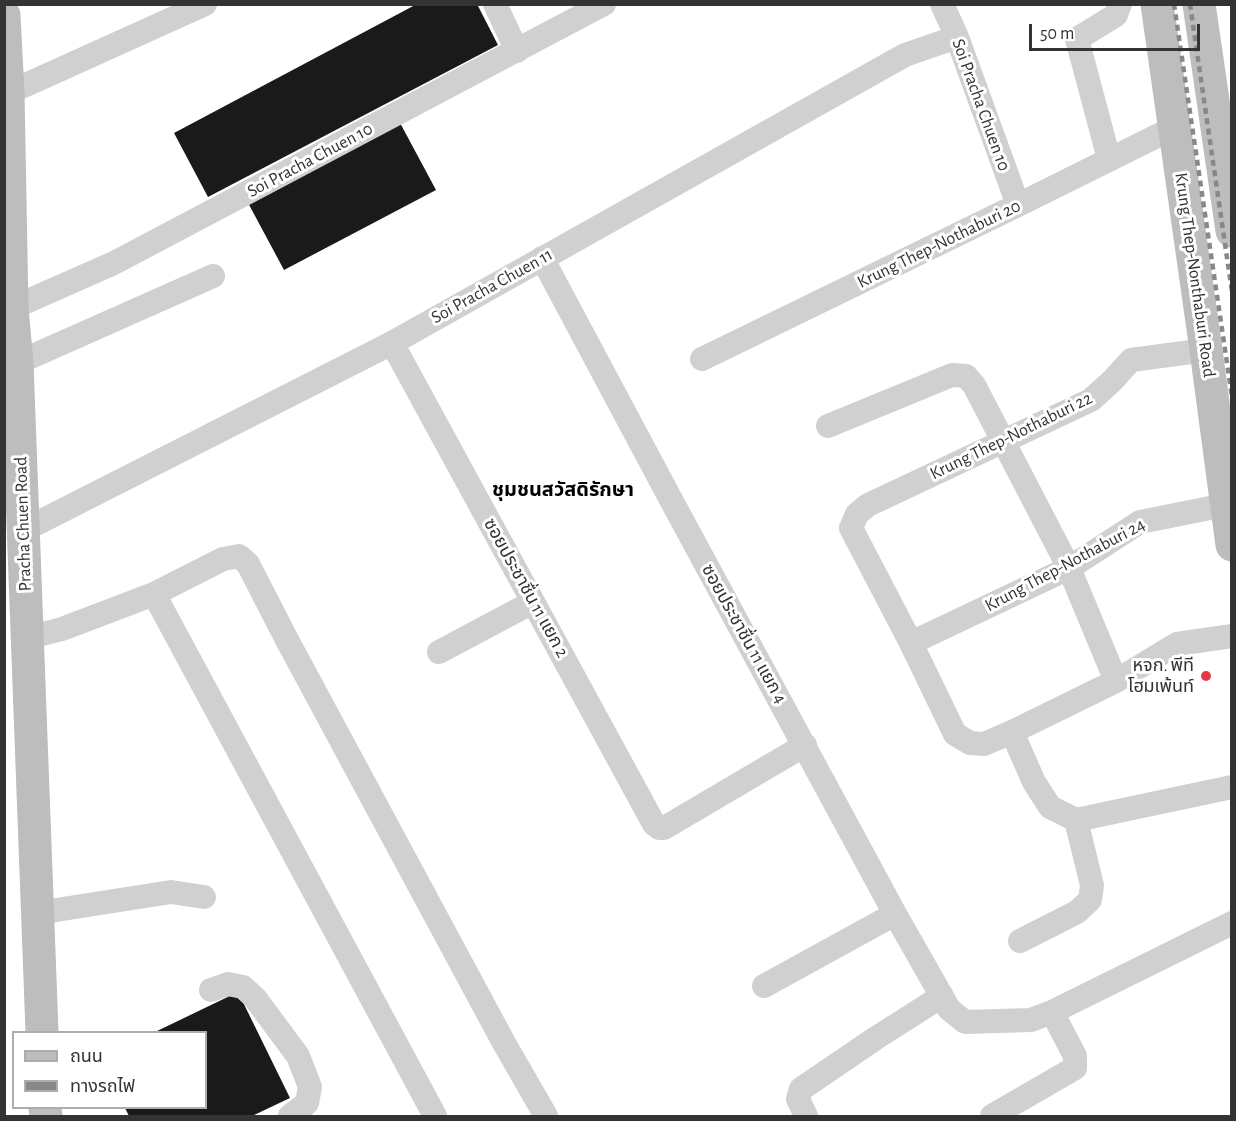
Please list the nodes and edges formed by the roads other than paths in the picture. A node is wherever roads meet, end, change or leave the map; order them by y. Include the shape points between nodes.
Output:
1 (205, 4) edge
2 (495, 4) edge
3 (604, 4) edge
4 (942, 4) edge
5 (1120, 4) edge
6 (1207, 8) edge
7 (4, 15) edge
8 (1158, 15) edge
9 (957, 37) junction
10 (517, 51) junction
11 (8, 93) junction
12 (1175, 127) junction
13 (1109, 159) junction
14 (1227, 162) edge
15 (1018, 206) junction
16 (1232, 231) edge
17 (542, 258) junction
18 (213, 276) dead end
19 (12, 308) junction
20 (392, 343) junction
21 (1206, 350) junction
22 (702, 359) dead end
23 (17, 363) junction
24 (828, 426) dead end
25 (1003, 442) junction
26 (1225, 505) junction
27 (24, 530) junction
28 (1232, 545) edge
29 (1069, 568) junction
30 (153, 594) junction
31 (533, 602) junction
32 (1232, 636) edge
33 (27, 638) junction
34 (911, 644) junction
35 (439, 652) dead end
36 (1116, 681) junction
37 (1012, 732) junction
38 (805, 745) junction
39 (1232, 787) edge
40 (1076, 820) junction
41 (204, 897) dead end
42 (37, 913) junction
43 (895, 914) junction
44 (1232, 923) edge
45 (1020, 941) dead end
46 (765, 986) dead end
47 (211, 990) dead end
48 (946, 1003) junction
49 (1052, 1012) junction
50 (42, 1031) edge
51 (290, 1116) edge
52 (435, 1116) edge
53 (546, 1116) edge
54 (806, 1116) edge
55 (992, 1116) edge

1 - 11 street
2 - 10 street
3 - 10 street, Soi Pracha Chuen 10
4 - 9 street, Soi Pracha Chuen 10
5 - 13 street via 1116,15 1077,39
6 - 8 main road
6 - 14 main road
7 - 11 main road, Pracha Chuen Road
8 - 12 main road, Krung Thep-Nonthaburi Road
9 - 15 street, Soi Pracha Chuen 10
9 - 17 street, Soi Pracha Chuen 11 via 904,55
10 - 19 street, Soi Pracha Chuen 10 via 114,263
11 - 19 main road, Pracha Chuen Road
12 - 13 street, Krung Thep-Nothaburi 20
12 - 21 main road, Krung Thep-Nonthaburi Road
13 - 15 street, Krung Thep-Nothaburi 20
14 - 16 main road
15 - 22 street, Krung Thep-Nothaburi 20
17 - 20 street, Soi Pracha Chuen 11
17 - 38 street, ซอยประชาชื่น 11 แยก 4
18 - 23 street
19 - 23 main road, Pracha Chuen Road
20 - 27 street, Soi Pracha Chuen 11
20 - 31 street, ซอยประชาชื่น 11 แยก 2
21 - 25 street, Krung Thep-Nothaburi 22 via 1131,360 1091,400
21 - 26 main road, Krung Thep-Nonthaburi Road
23 - 27 main road, Pracha Chuen Road
24 - 25 street via 952,375 966,376
25 - 29 street
25 - 34 street, Krung Thep-Nothaburi 22 via 868,505 857,514 851,528
26 - 28 main road, Krung Thep-Nonthaburi Road
26 - 29 street, Krung Thep-Nothaburi 24 via 1140,522
27 - 33 main road, Pracha Chuen Road
29 - 34 street, Krung Thep-Nothaburi 24
29 - 36 street
30 - 33 street via 62,629
30 - 52 street
30 - 53 street via 223,559 239,556 248,564
31 - 35 street
31 - 38 street, ซอยประชาชื่น 11 แยก 2 via 659,828
32 - 36 street via 1177,644
33 - 42 main road, Pracha Chuen Road
34 - 37 street, Krung Thep-Nothaburi 22 via 956,735 970,743 984,744
36 - 37 street
37 - 40 street via 1050,807
38 - 43 street, ซอยประชาชื่น 11 แยก 4
39 - 40 street
40 - 45 street via 1092,885 1090,900 1077,912
41 - 42 street via 171,892
42 - 50 main road, Pracha Chuen Road
43 - 46 street
43 - 48 street, ซอยประชาชื่น 11 แยก 4
44 - 49 street
47 - 51 street via 228,984 243,987 298,1056 310,1087 308,1103
48 - 49 street via 965,1022 1032,1020
48 - 54 street via 866,1045 801,1089 798,1099
49 - 55 street via 1076,1056 1075,1068

